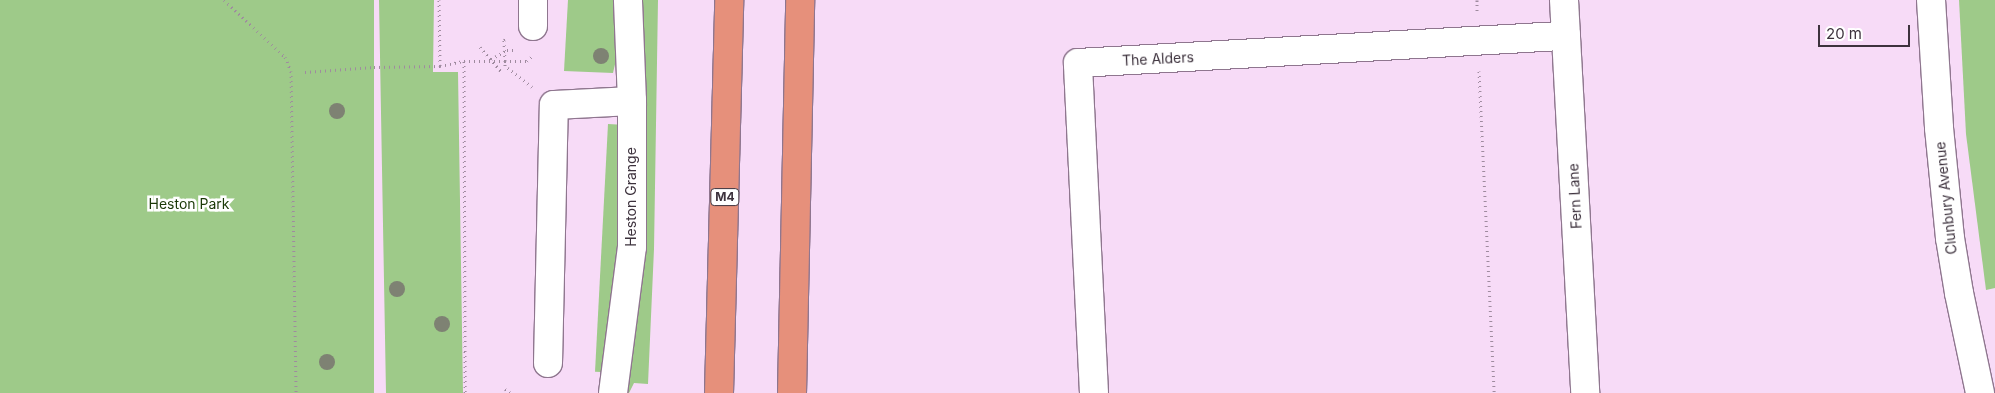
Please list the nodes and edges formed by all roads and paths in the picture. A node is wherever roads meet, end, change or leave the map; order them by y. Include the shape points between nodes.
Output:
1 (224, 0) edge
2 (439, 0) edge
3 (628, 0) edge
4 (729, 0) edge
5 (800, 0) edge
6 (1476, 0) edge
7 (1564, 0) edge
8 (1930, 0) edge
9 (533, 13) edge
10 (1566, 36) junction
11 (1478, 42) junction
12 (480, 47) dead end
13 (507, 50) dead end
14 (491, 59) junction
15 (464, 61) junction
16 (505, 61) junction
17 (440, 66) junction
18 (501, 71) dead end
19 (305, 72) dead end
20 (632, 101) junction
21 (554, 105) junction
22 (548, 363) dead end
23 (505, 389) dead end
24 (296, 393) edge
25 (465, 393) edge
26 (511, 393) edge
27 (613, 393) edge
28 (719, 393) edge
29 (792, 393) edge
30 (1094, 393) edge
31 (1494, 393) edge
32 (1585, 393) edge
33 (1980, 393) edge

1 - 24 path via 286,57 291,71
2 - 17 path
3 - 20 street, Heston Grange
4 - 28 highway, M4
5 - 29 highway
6 - 11 path
7 - 10 street, Fern Lane
8 - 33 street, Clunbury Avenue via 1950,238
9 - 16 path via 504,40
10 - 11 street, The Alders
10 - 32 street, Fern Lane
11 - 30 street, The Alders via 1078,63
11 - 31 path
12 - 14 path, bridge
13 - 14 path, bridge
14 - 18 path, bridge
15 - 16 path
15 - 17 path
15 - 25 path
16 - 21 path via 505,66
17 - 19 path
20 - 21 street
20 - 27 street, Heston Grange via 632,247
21 - 22 street
23 - 26 path

